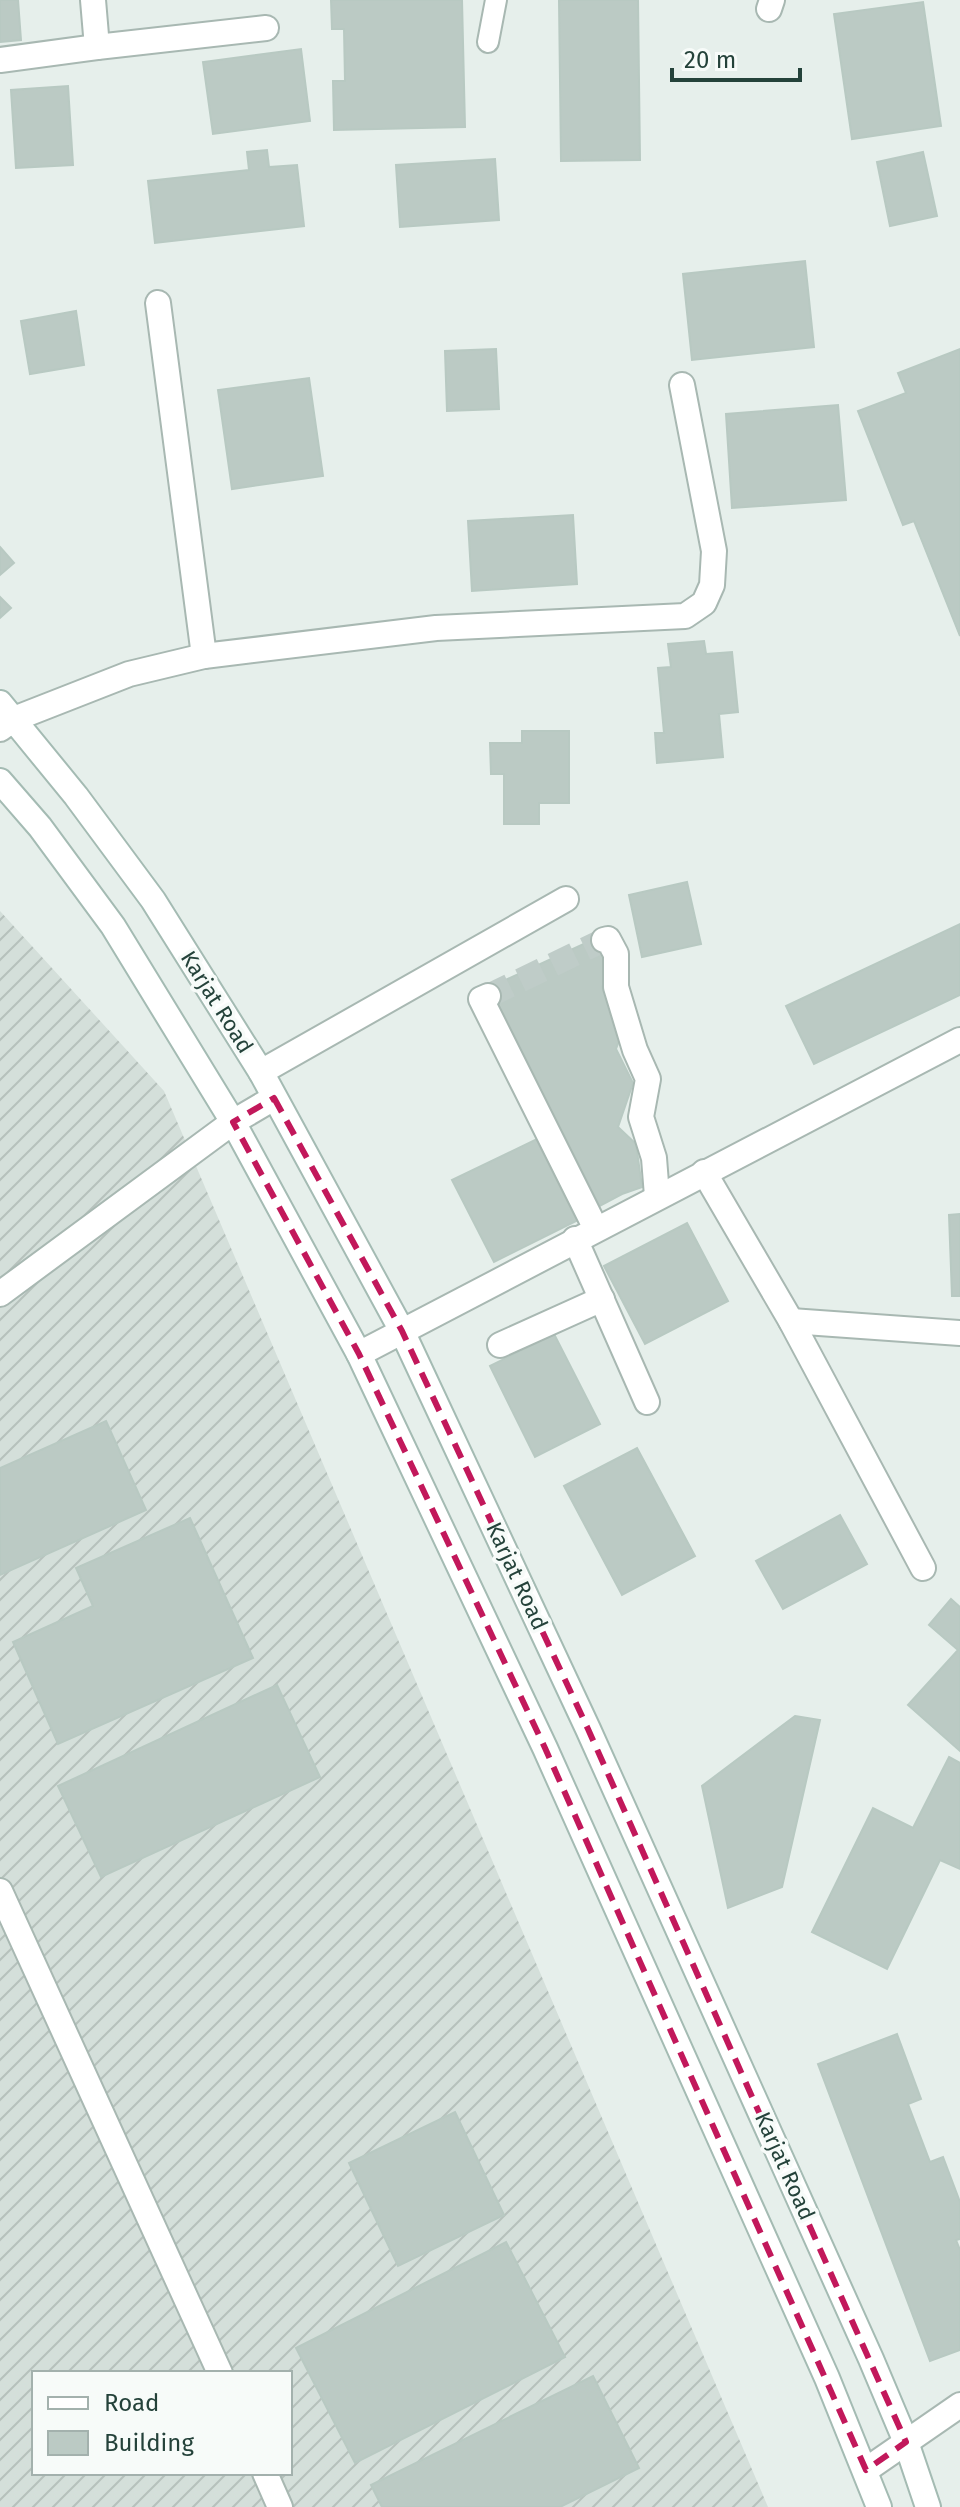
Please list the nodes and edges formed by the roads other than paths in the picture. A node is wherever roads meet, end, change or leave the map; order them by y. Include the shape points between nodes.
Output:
1 (93, 0) edge
2 (496, 0) edge
3 (266, 28) dead end
4 (488, 42) dead end
5 (97, 47) junction
6 (0, 60) edge
7 (158, 303) dead end
8 (682, 385) dead end
9 (204, 656) junction
10 (5, 717) edge
11 (0, 781) edge
12 (566, 899) dead end
13 (604, 940) dead end
14 (488, 996) dead end
15 (960, 1040) edge
16 (261, 1072) junction
17 (274, 1098) junction
18 (233, 1122) junction
19 (704, 1172) junction
20 (657, 1196) junction
21 (586, 1234) junction
22 (0, 1294) edge
23 (602, 1299) junction
24 (791, 1321) junction
25 (402, 1331) junction
26 (960, 1333) edge
27 (500, 1345) dead end
28 (359, 1354) junction
29 (647, 1402) dead end
30 (923, 1568) dead end
31 (0, 1891) edge
32 (219, 2371) edge
33 (960, 2405) edge
34 (906, 2442) junction
35 (866, 2470) junction
36 (266, 2475) edge
37 (280, 2507) edge
38 (879, 2507) edge
39 (928, 2507) edge

1 - 5 street
2 - 4 lane
3 - 5 street
5 - 6 street
7 - 9 street
8 - 9 street via 714,551 712,585 704,603 685,616 436,628
9 - 10 street via 129,674
10 - 16 street, Karjat Road via 76,796 153,900
11 - 18 street via 113,926
12 - 16 street
13 - 20 street via 616,954 616,987 648,1079 641,1117 654,1158
14 - 21 street via 481,999
15 - 19 street
16 - 17 street, Karjat Road
17 - 18 street
17 - 25 street, Karjat Road
18 - 22 street
18 - 28 street
19 - 20 street
19 - 24 street
20 - 21 street
21 - 23 street
21 - 25 street
23 - 27 street
23 - 29 street
24 - 26 street
24 - 30 street
25 - 28 street
25 - 34 street, Karjat Road via 588,1729
28 - 35 street via 545,1748
31 - 32 street
33 - 34 street
34 - 35 street
34 - 39 street, Karjat Road
35 - 38 street
36 - 37 street

